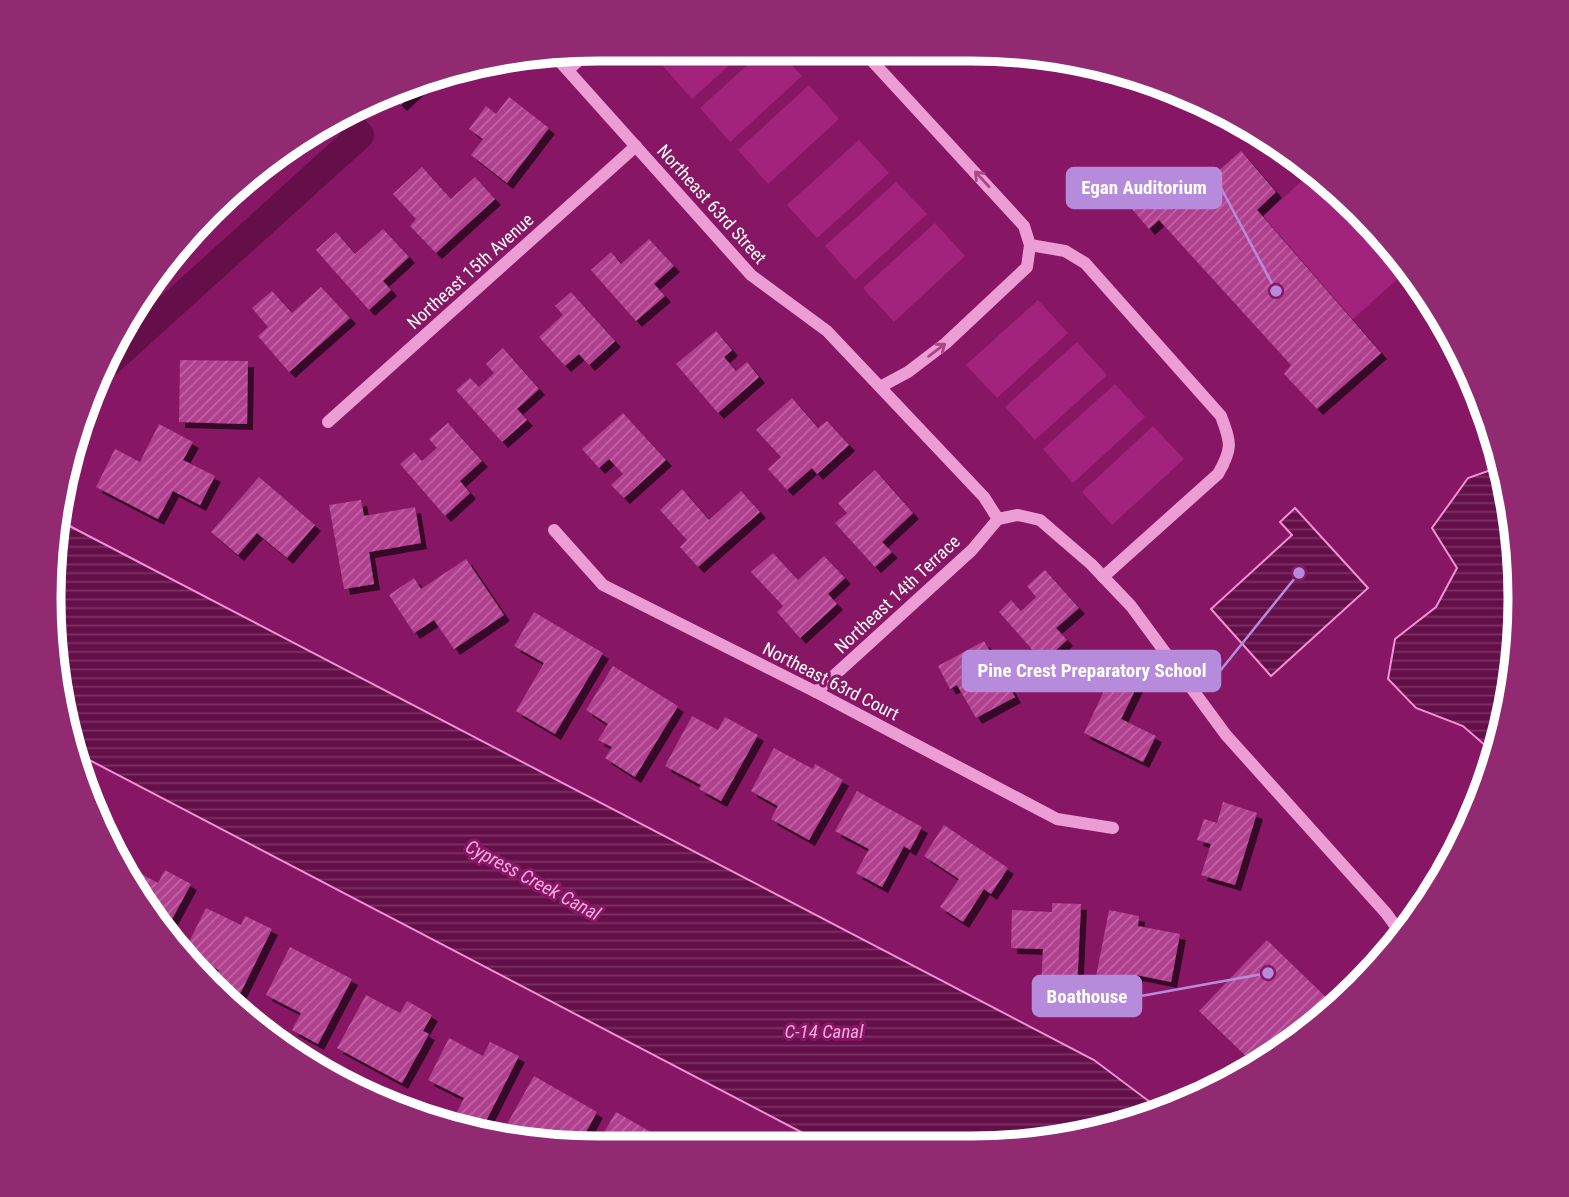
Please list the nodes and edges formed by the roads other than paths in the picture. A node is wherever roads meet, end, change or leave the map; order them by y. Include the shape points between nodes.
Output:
1 (872, 61) edge
2 (561, 62) edge
3 (577, 62) edge
4 (568, 70) junction
5 (636, 146) junction
6 (1030, 245) junction
7 (880, 387) junction
8 (328, 422) dead end
9 (998, 519) junction
10 (554, 530) dead end
11 (1103, 577) junction
12 (816, 692) junction
13 (1113, 828) dead end
14 (1396, 927) edge

6 -> 1 street via 1024,226
2 - 4 street, Northeast 63rd Street
3 - 4 street
4 - 5 street, Northeast 63rd Street
5 - 7 street, Northeast 63rd Street via 751,275 827,331
5 - 8 street, Northeast 15th Avenue
7 -> 6 street via 946,344 1027,267
6 - 11 street via 1065,251 1085,263 1221,416 1229,437 1229,455 1218,474
7 - 9 street, Northeast 63rd Street via 984,497
9 - 11 street via 1018,515 1040,520
9 - 12 street, Northeast 14th Terrace via 972,550
10 - 12 street, Northeast 63rd Court via 603,585
11 - 14 street via 1130,606 1226,736
12 - 13 street, Northeast 63rd Court via 1057,819

